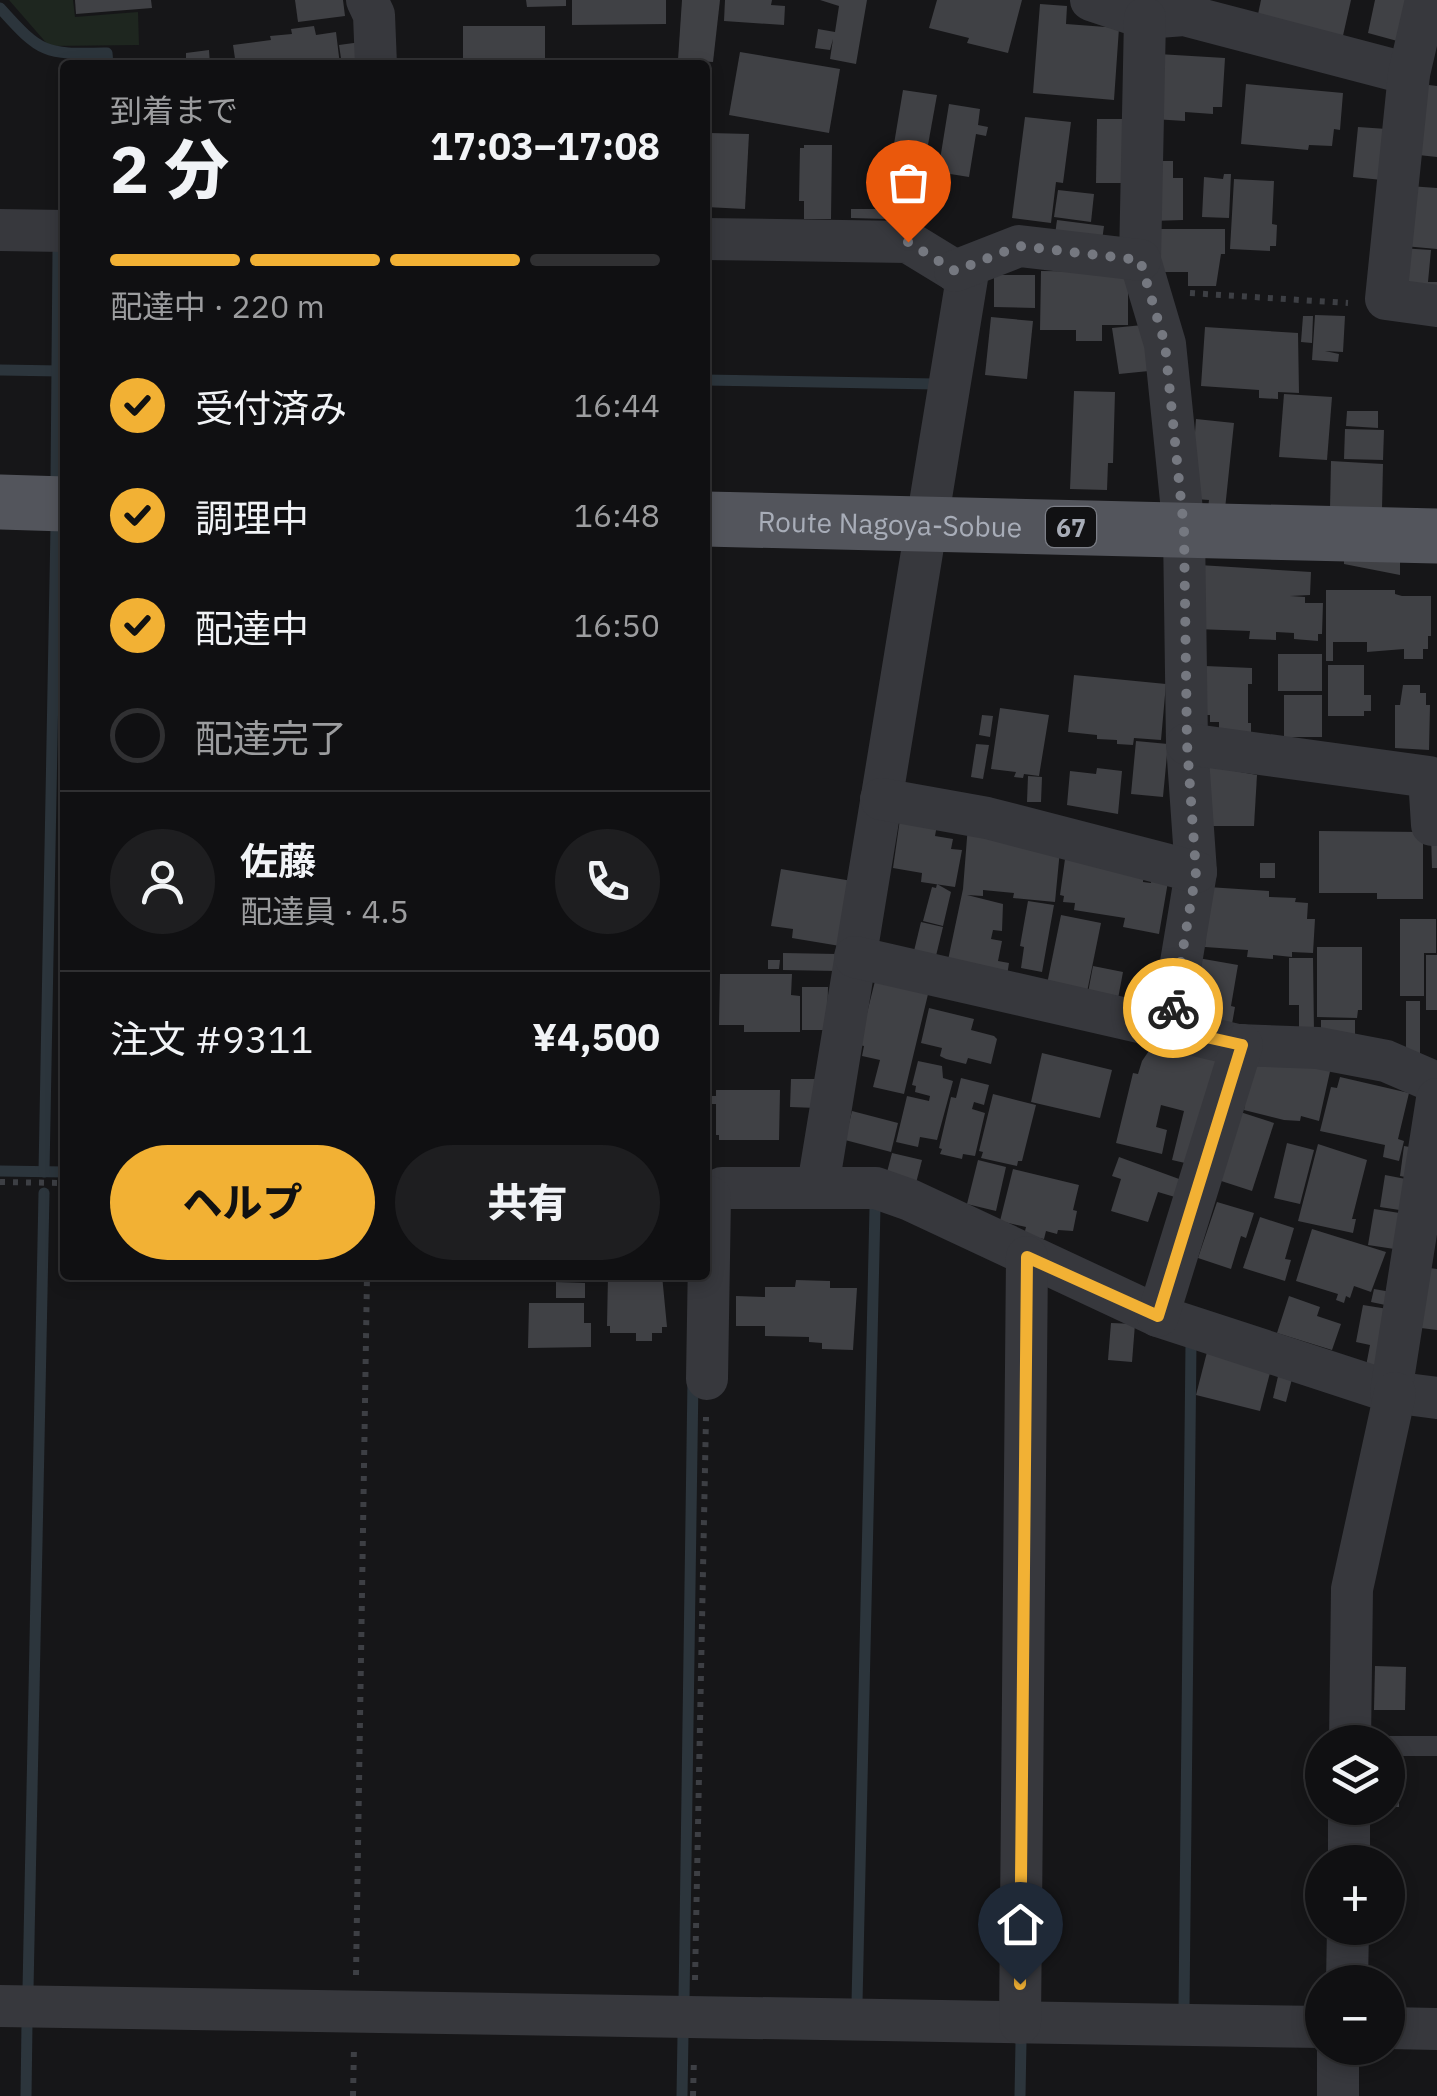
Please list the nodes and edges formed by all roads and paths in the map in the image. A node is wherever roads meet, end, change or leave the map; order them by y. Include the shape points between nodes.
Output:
1 (367, 0) edge
2 (1092, 0) edge
3 (1426, 0) edge
4 (1145, 18) junction
5 (1420, 58) edge
6 (376, 60) edge
7 (0, 230) edge
8 (60, 231) edge
9 (710, 239) edge
10 (955, 271) junction
11 (1145, 275) junction
12 (1386, 299) junction
13 (1437, 306) edge
14 (0, 502) edge
15 (60, 504) edge
16 (710, 518) edge
17 (926, 524) junction
18 (1184, 530) junction
19 (1437, 536) edge
20 (1187, 744) junction
21 (881, 799) junction
22 (1437, 825) edge
23 (1196, 872) junction
24 (855, 956) junction
25 (1170, 1029) junction
26 (1242, 1045) junction
27 (1436, 1104) edge
28 (0, 1182) edge
29 (60, 1183) edge
30 (818, 1186) junction
31 (710, 1196) edge
32 (1027, 1257) junction
33 (367, 1280) edge
34 (708, 1280) edge
35 (1158, 1316) junction
36 (707, 1379) joint
37 (1393, 1392) junction
38 (1437, 1398) edge
39 (1350, 1725) edge
40 (1405, 1746) edge
41 (1437, 1746) edge
42 (0, 2006) edge
43 (355, 2012) junction
44 (694, 2018) junction
45 (1020, 2022) junction
46 (1305, 2027) edge
47 (1405, 2028) edge
48 (1437, 2029) edge
49 (1338, 2065) edge
50 (1338, 2096) edge

1 - 6 street
2 - 4 street
3 - 5 street
4 - 5 street via 1184,15
4 - 11 street
5 - 12 street
7 - 8 street
9 - 10 street via 908,242
10 - 11 street via 1019,246
10 - 17 street via 967,278
11 - 12 path via 1374,305
11 - 18 street via 1165,344
12 - 13 street
14 - 15 main road
16 - 17 main road, Route Nagoya-Sobue / 67
17 - 18 main road, Route Nagoya-Sobue / 67
17 - 21 street
18 - 19 main road, Route Nagoya-Sobue / 67
18 - 20 street
20 - 22 street via 1429,777
20 - 23 street
21 - 23 street via 987,818
21 - 24 street
23 - 25 street
24 - 25 street
24 - 30 street
25 - 26 street
26 - 27 street via 1318,1048 1386,1062
26 - 35 street
27 - 37 street
28 - 29 path
30 - 31 street via 722,1188
30 - 32 street via 876,1188
32 - 35 street
32 - 45 street
33 - 43 path
34 - 36 street
35 - 37 street
36 - 44 path
37 - 38 street
37 - 39 street via 1352,1589
40 - 41 lane
42 - 43 street
43 - 44 street
44 - 45 street
45 - 46 street
47 - 48 street
49 - 50 street

